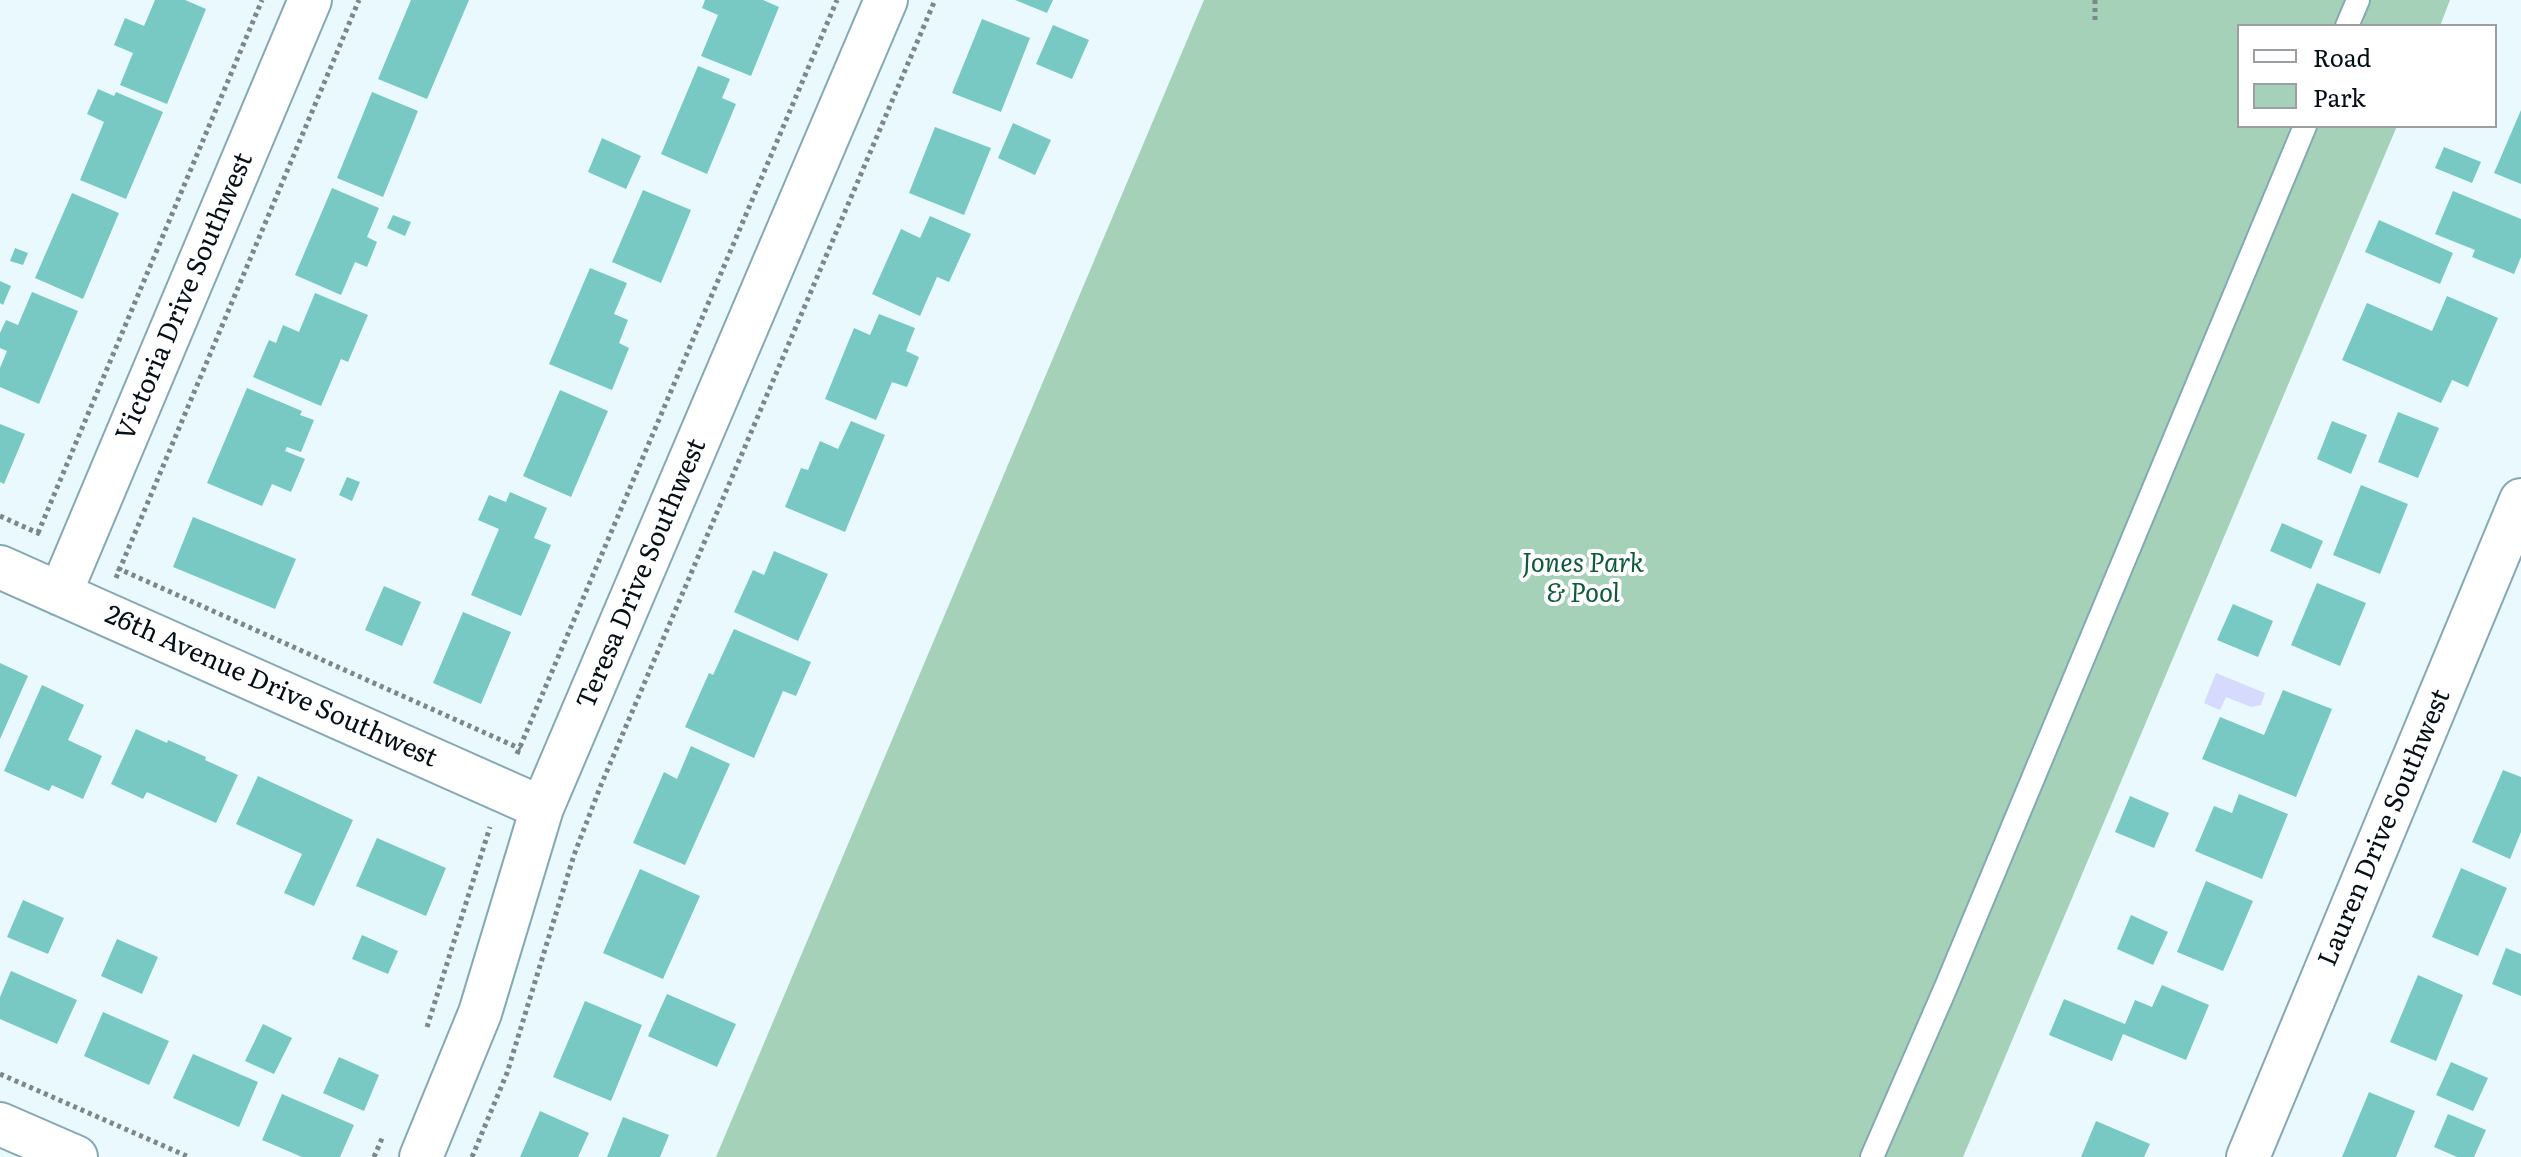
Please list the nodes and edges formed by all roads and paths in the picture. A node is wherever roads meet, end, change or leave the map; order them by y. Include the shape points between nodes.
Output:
1 (262, 0) edge
2 (310, 0) edge
3 (359, 0) edge
4 (837, 0) edge
5 (886, 0) edge
6 (935, 0) edge
7 (2095, 0) edge
8 (2358, 0) edge
9 (2095, 20) dead end
10 (2348, 24) edge
11 (2304, 128) edge
12 (2521, 500) edge
13 (0, 516) edge
14 (38, 533) junction
15 (52, 540) dead end
16 (111, 565) dead end
17 (0, 567) edge
18 (119, 569) junction
19 (113, 586) dead end
20 (60, 594) junction
21 (519, 748) junction
22 (529, 752) dead end
23 (512, 765) dead end
24 (542, 808) junction
25 (491, 823) dead end
26 (427, 1030) dead end
27 (0, 1074) edge
28 (0, 1124) edge
29 (386, 1129) dead end
30 (76, 1157) edge
31 (189, 1157) edge
32 (374, 1157) edge
33 (421, 1157) edge
34 (472, 1157) edge
35 (1872, 1157) edge
36 (2248, 1157) edge

1 - 14 path
2 - 20 street, Victoria Drive Southwest
3 - 18 path
4 - 21 path
5 - 24 street, Teresa Drive Southwest
6 - 34 path via 601,785 507,1073
7 - 9 path
8 - 10 lane
11 - 35 lane
12 - 36 street, Lauren Drive Southwest
13 - 14 path
14 - 15 path
16 - 18 path
17 - 20 street, 26th Avenue Drive Southwest
18 - 19 path
18 - 21 path
20 - 24 street, 26th Avenue Drive Southwest
21 - 22 path
21 - 23 path
24 - 33 street, Teresa Drive Southwest via 480,1013
25 - 26 path
27 - 31 path
28 - 30 street
29 - 32 path

